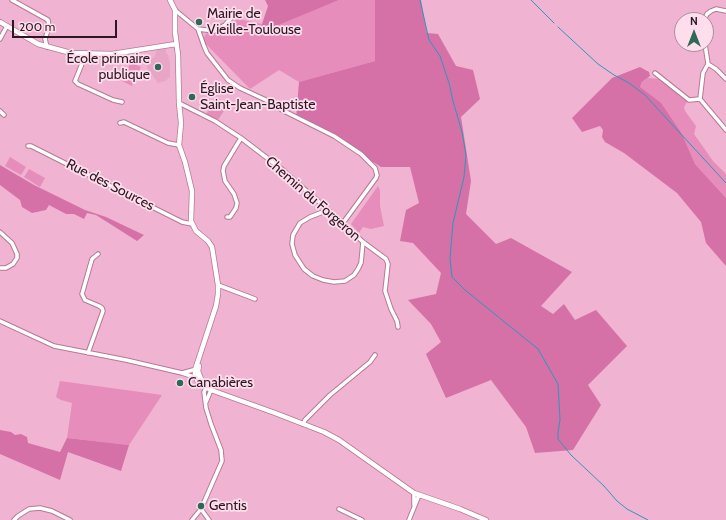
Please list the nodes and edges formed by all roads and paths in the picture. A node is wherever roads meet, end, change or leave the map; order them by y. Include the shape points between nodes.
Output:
1 (12, 0) edge
2 (170, 0) edge
3 (175, 10) junction
4 (726, 11) edge
5 (710, 12) edge
6 (232, 17) dead end
7 (0, 22) edge
8 (7, 26) junction
9 (198, 29) junction
10 (0, 39) edge
11 (45, 39) junction
12 (38, 44) junction
13 (175, 44) junction
14 (47, 47) junction
15 (707, 52) edge
16 (86, 54) junction
17 (708, 64) junction
18 (655, 73) dead end
19 (726, 79) edge
20 (700, 99) junction
21 (122, 102) dead end
22 (179, 103) junction
23 (0, 111) edge
24 (4, 115) dead end
25 (120, 123) dead end
26 (726, 130) edge
27 (241, 138) junction
28 (178, 145) junction
29 (28, 146) dead end
30 (328, 210) junction
31 (227, 217) dead end
32 (343, 223) junction
33 (192, 224) junction
34 (0, 232) edge
35 (363, 242) junction
36 (98, 254) dead end
37 (0, 268) edge
38 (218, 285) junction
39 (255, 298) dead end
40 (0, 321) edge
41 (398, 327) dead end
42 (88, 353) junction
43 (375, 355) dead end
44 (182, 373) junction
45 (197, 373) junction
46 (209, 388) junction
47 (303, 424) junction
48 (416, 494) junction
49 (201, 509) junction
50 (339, 509) dead end
51 (14, 520) edge
52 (70, 520) edge
53 (192, 520) edge
54 (209, 520) edge
55 (362, 520) edge
56 (409, 520) edge
57 (486, 520) edge

1 - 11 street via 48,20 49,27
2 - 3 street
3 - 9 street
3 - 13 street
4 - 5 street via 716,9
6 - 9 street via 225,25 214,31
7 - 8 street
8 - 10 street
8 - 12 street
9 - 32 street via 207,53 228,80 334,136 361,154 375,168 376,178
11 - 12 street
11 - 14 street
12 - 14 street
13 - 16 street via 112,54
13 - 22 street
14 - 16 street
15 - 17 street
16 - 21 street via 76,81 78,84
17 - 19 street
17 - 20 street via 703,73
18 - 20 street via 689,100
20 - 26 street
22 - 27 street, Chemin du Forgeron via 215,121
22 - 28 street via 181,123
23 - 24 street
25 - 28 street via 124,122 168,143
27 - 30 street, Chemin du Forgeron
27 - 31 street via 226,161 223,171 225,181 237,203 230,217
28 - 33 street via 192,191
29 - 33 street, Rue des Sources via 182,222
30 - 32 street, Chemin du Forgeron
30 - 35 street via 300,223 293,235 295,255 304,268 323,280 345,281 354,275 361,263
32 - 35 street, Chemin du Forgeron
33 - 38 street via 212,247
34 - 37 street via 12,243 17,256 10,266
35 - 41 street, Chemin du Forgeron via 387,261 385,291
36 - 42 street via 92,259 82,294 85,300 102,308 103,312
38 - 39 street
38 - 45 street via 216,306
40 - 42 street via 54,346
42 - 44 street
43 - 47 street via 330,395
44 - 45 street
44 - 45 street
45 - 46 street
46 - 47 street
46 - 49 street via 204,395 208,417 222,456 221,465
47 - 48 street via 339,440
48 - 56 street
48 - 57 street
49 - 53 street
49 - 54 street
50 - 55 street
51 - 52 street via 29,509 40,508

